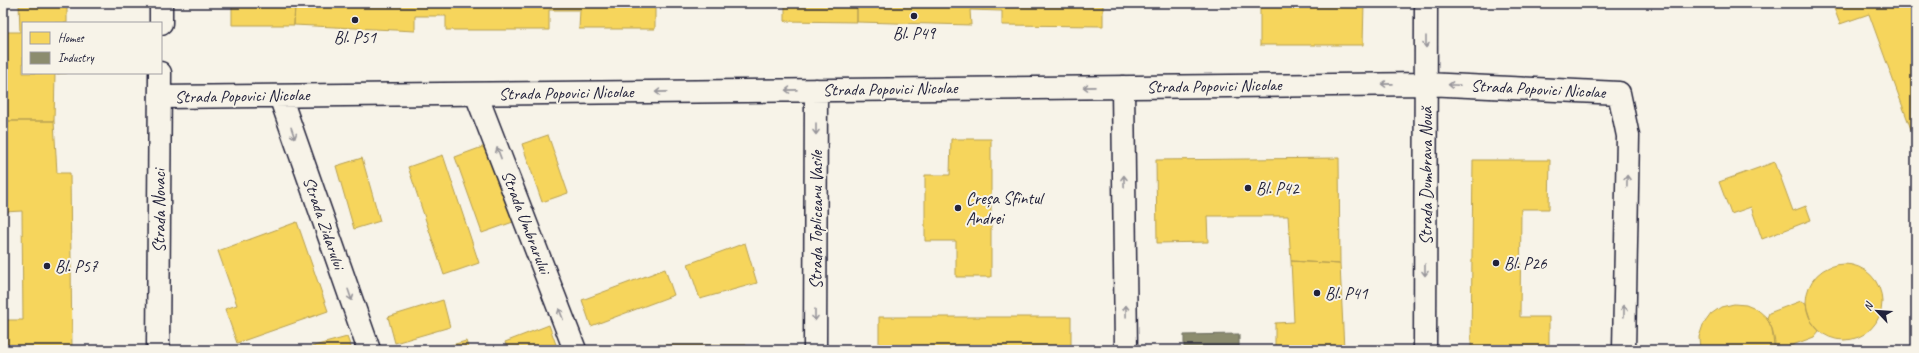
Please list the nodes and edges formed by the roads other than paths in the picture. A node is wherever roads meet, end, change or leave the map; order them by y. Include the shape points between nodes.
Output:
1 (161, 3) edge
2 (1426, 3) edge
3 (161, 22) edge
4 (160, 74) edge
5 (1426, 84) junction
6 (1123, 87) junction
7 (816, 90) junction
8 (476, 94) junction
9 (280, 96) junction
10 (160, 97) junction
11 (158, 350) edge
12 (369, 350) edge
13 (575, 350) edge
14 (815, 350) edge
15 (1126, 350) edge
16 (1425, 350) edge
17 (1624, 350) edge

1 - 3 street
2 -> 5 street, Strada Dumbrava Nouă
4 - 10 street, Strada Novaci
5 -> 6 street, Strada Popovici Nicolae
5 -> 16 street, Strada Dumbrava Nouă
17 -> 5 street, Strada Popovici Nicolae via 1628,136 1619,93
6 -> 7 street, Strada Popovici Nicolae
15 -> 6 street
7 -> 8 street, Strada Popovici Nicolae
7 -> 14 street, Strada Topliceanu Vasile
8 - 9 street, Strada Popovici Nicolae
13 -> 8 street, Strada Umbrarului
9 - 10 street, Strada Popovici Nicolae
9 -> 12 street, Strada Zidarului
10 - 11 street, Strada Novaci

